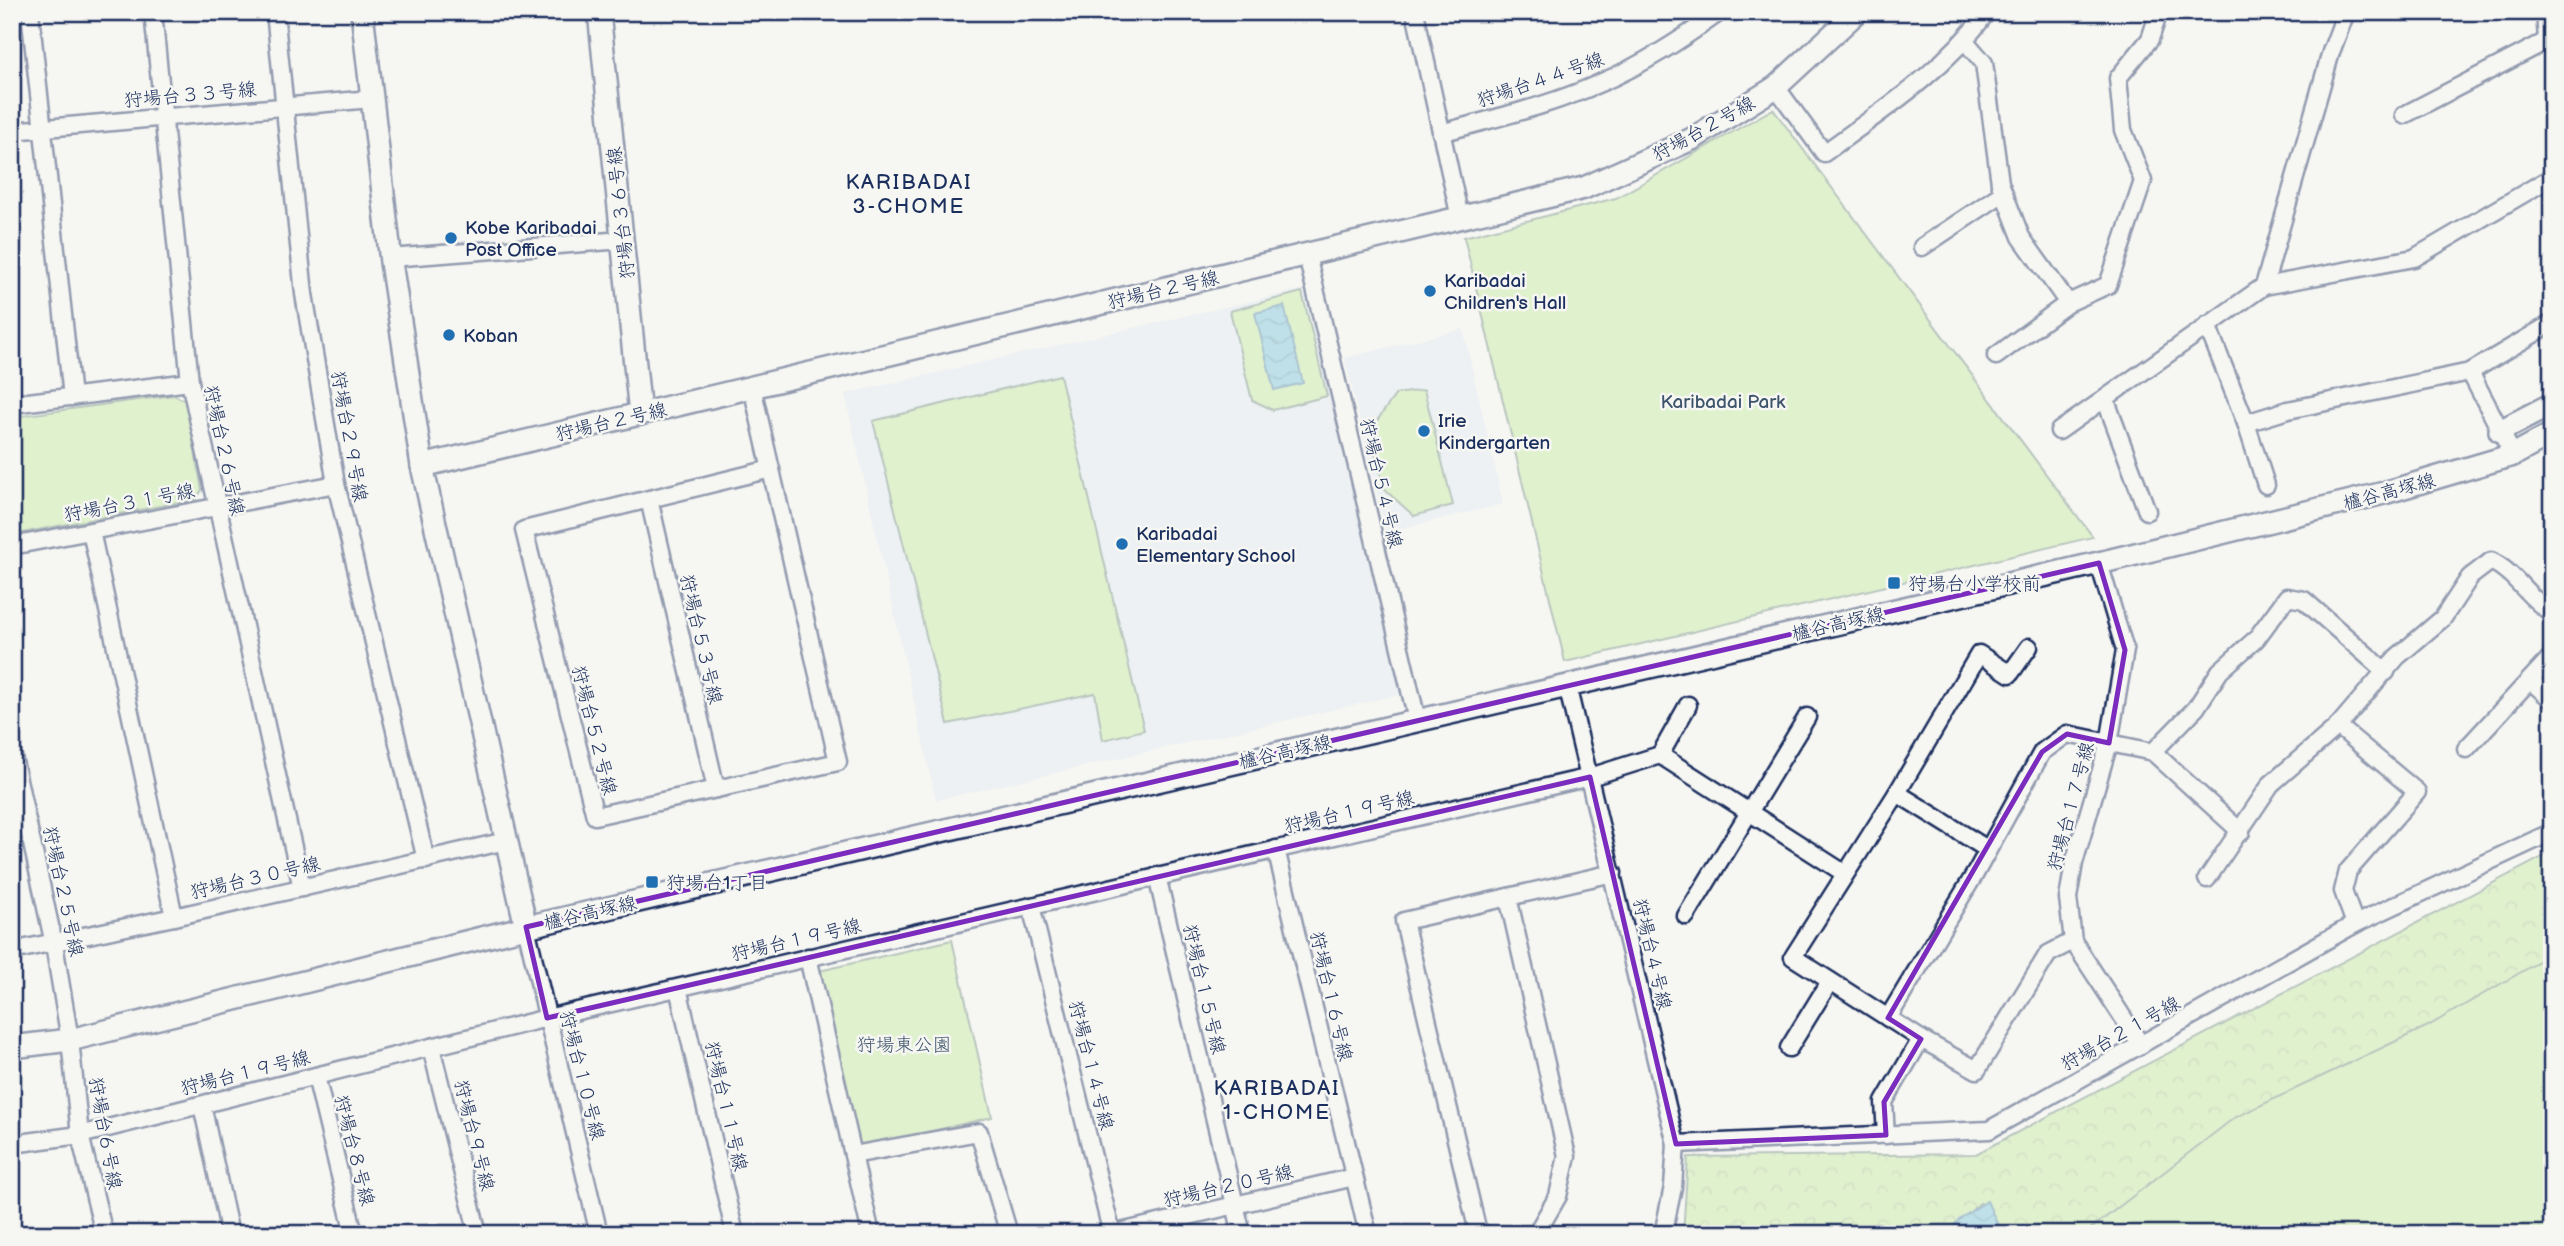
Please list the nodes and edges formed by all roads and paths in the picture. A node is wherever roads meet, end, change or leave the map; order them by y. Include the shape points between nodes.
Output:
1 (30, 12) edge
2 (153, 12) edge
3 (275, 12) edge
4 (362, 12) edge
5 (599, 12) edge
6 (1415, 12) edge
7 (1720, 12) edge
8 (1857, 12) edge
9 (1987, 12) edge
10 (2160, 12) edge
11 (2346, 12) edge
12 (2545, 12) edge
13 (1965, 41) junction
14 (2550, 43) edge
15 (1776, 88) junction
16 (371, 99) junction
17 (284, 107) junction
18 (2404, 115) dead end
19 (163, 117) junction
20 (41, 129) junction
21 (12, 131) edge
22 (1441, 133) junction
23 (2552, 177) edge
24 (2003, 193) junction
25 (1460, 218) junction
26 (622, 240) junction
27 (1922, 247) dead end
28 (1307, 255) junction
29 (390, 258) junction
30 (2264, 286) junction
31 (2068, 303) junction
32 (2552, 323) edge
33 (2207, 325) junction
34 (1996, 356) dead end
35 (2470, 372) junction
36 (190, 382) junction
37 (752, 387) junction
38 (72, 397) junction
39 (2105, 401) junction
40 (12, 404) edge
41 (2552, 404) edge
42 (640, 414) junction
43 (2246, 423) junction
44 (2059, 431) dead end
45 (2500, 431) junction
46 (2552, 434) edge
47 (2513, 455) junction
48 (422, 466) junction
49 (771, 469) junction
50 (336, 484) junction
51 (2266, 485) dead end
52 (649, 499) junction
53 (215, 507) junction
54 (2147, 511) dead end
55 (91, 531) junction
56 (12, 546) edge
57 (2099, 563) junction
58 (2552, 612) edge
59 (2029, 647) dead end
60 (2552, 656) edge
61 (2386, 672) junction
62 (2530, 680) junction
63 (1567, 685) junction
64 (2552, 700) edge
65 (1688, 705) dead end
66 (1807, 717) dead end
67 (1417, 720) junction
68 (2338, 726) junction
69 (2109, 743) junction
70 (2466, 750) dead end
71 (2153, 751) junction
72 (12, 752) edge
73 (1660, 755) junction
74 (1590, 777) junction
75 (716, 789) junction
76 (1897, 793) junction
77 (1748, 811) junction
78 (2241, 832) junction
79 (2552, 832) edge
80 (506, 841) junction
81 (1276, 849) junction
82 (1987, 849) junction
83 (426, 860) junction
84 (1613, 873) junction
85 (1844, 873) junction
86 (1157, 876) junction
87 (2207, 879) dead end
88 (302, 888) junction
89 (1508, 897) junction
90 (1031, 906) junction
91 (1686, 916) dead end
92 (174, 917) junction
93 (2355, 924) junction
94 (526, 927) junction
95 (2073, 941) junction
96 (54, 944) junction
97 (12, 951) edge
98 (808, 957) junction
99 (1830, 981) junction
100 (678, 988) junction
101 (547, 1018) junction
102 (1888, 1018) junction
103 (1921, 1039) junction
104 (70, 1040) junction
105 (2141, 1045) junction
106 (12, 1047) edge
107 (431, 1048) junction
108 (1788, 1048) dead end
109 (316, 1076) junction
110 (202, 1105) junction
111 (80, 1135) junction
112 (1886, 1135) junction
113 (12, 1144) edge
114 (1676, 1144) junction
115 (853, 1156) junction
116 (1354, 1177) junction
117 (1235, 1206) junction
118 (104, 1234) edge
119 (230, 1234) edge
120 (354, 1234) edge
121 (478, 1234) edge
122 (599, 1234) edge
123 (735, 1234) edge
124 (871, 1234) edge
125 (1009, 1234) edge
126 (1112, 1234) edge
127 (1242, 1234) edge
128 (1368, 1234) edge
129 (1483, 1234) edge
130 (1536, 1234) edge
131 (1663, 1234) edge

1 - 20 street
2 - 19 street, 狩場台２６号線
3 - 17 street, 狩場台２９号線
4 - 16 street
5 - 26 street, 狩場台３６号線
6 - 22 street
7 - 22 street, 狩場台４４号線 via 1677,42 1600,84
8 - 15 street, 狩場台２号線
9 - 13 street
10 - 31 street via 2150,39 2118,78 2123,130 2143,181 2108,285
11 - 30 street
12 - 14 street
13 - 15 street via 1912,88 1824,153
13 - 24 street via 1984,63
14 - 18 street
15 - 25 street, 狩場台２号線 via 1692,139 1584,188
16 - 17 street, 狩場台３３号線
16 - 29 street
17 - 19 street, 狩場台３３号線
17 - 50 street, 狩場台２９号線 via 304,294
19 - 20 street, 狩場台３３号線
19 - 36 street, 狩場台２６号線
20 - 21 street, 狩場台３３号線
20 - 38 street
22 - 25 street
23 - 30 street via 2414,258
24 - 27 street
24 - 31 street via 2021,237
25 - 28 street, 狩場台２号線
26 - 29 street
26 - 42 street, 狩場台３６号線
28 - 37 street, 狩場台２号線
28 - 67 street, 狩場台５４号線
29 - 48 street
30 - 33 street
31 - 34 street
32 - 35 street
33 - 39 street
33 - 43 street
35 - 43 street
35 - 45 street
36 - 38 street
36 - 53 street, 狩場台２６号線
37 - 42 street, 狩場台２号線
37 - 49 street, 狩場台５２号線
38 - 40 street
39 - 44 street
39 - 54 street
41 - 45 street
42 - 48 street, 狩場台２号線
43 - 51 street
45 - 47 street
46 - 47 street, 櫨谷高塚線
47 - 57 street, 櫨谷高塚線 via 2384,493
48 - 80 street
49 - 52 street, 狩場台５２号線
49 - 75 street, 狩場台５２号線 via 838,762
50 - 53 street, 狩場台３１号線
50 - 83 street, 狩場台２９号線
52 - 75 street, 狩場台５３号線
52 - 75 street, 狩場台５２号線 via 524,530 595,816
53 - 55 street, 狩場台３１号線
53 - 88 street, 狩場台２６号線
55 - 56 street, 狩場台３１号線
55 - 92 street
57 - 63 street, 櫨谷高塚線
57 - 69 street, 狩場台１７号線 via 2125,650
58 - 61 street via 2539,605 2506,568 2491,561 2470,577 2443,618
59 - 76 street via 2010,674 1979,654
60 - 62 street
61 - 68 street
61 - 71 street via 2304,600 2287,597 2256,639 2220,671 2196,708
62 - 64 street
62 - 70 street
63 - 67 street, 櫨谷高塚線
63 - 74 street, 狩場台４号線
65 - 73 street
66 - 77 street
67 - 94 street, 櫨谷高塚線
68 - 78 street via 2271,784
68 - 93 street via 2417,792 2348,871 2343,891
69 - 71 street
69 - 82 street via 2067,734 2042,752
69 - 95 street, 狩場台１７号線 via 2074,863 2068,898
71 - 78 street
72 - 96 street, 狩場台２５号線
73 - 74 street, 狩場台１９号線
73 - 77 street
74 - 81 street, 狩場台１９号線
74 - 84 street, 狩場台４号線
76 - 82 street
76 - 85 street
77 - 85 street
77 - 91 street
78 - 87 street
79 - 93 street, 狩場台２１号線
80 - 83 street, 狩場台３０号線
80 - 94 street
81 - 86 street, 狩場台１９号線
81 - 116 street, 狩場台１６号線
82 - 102 street
83 - 88 street, 狩場台３０号線
84 - 89 street
84 - 114 street, 狩場台４号線
85 - 99 street via 1793,957
86 - 90 street, 狩場台１９号線
86 - 117 street, 狩場台１５号線
88 - 92 street, 狩場台３０号線
89 - 129 street via 1404,921 1477,1228
89 - 130 street via 1567,1156 1558,1196
90 - 98 street, 狩場台１９号線
90 - 126 street, 狩場台１４号線
92 - 96 street, 狩場台３０号線
93 - 105 street, 狩場台２１号線
94 - 101 street, 狩場台１０号線
94 - 104 street, 櫨谷高塚線
95 - 103 street via 2048,954 1977,1070
95 - 105 street, 狩場台１７号線
96 - 97 street, 狩場台３０号線
96 - 104 street, 狩場台２５号線
98 - 100 street, 狩場台１９号線
98 - 115 street
99 - 102 street
99 - 108 street
100 - 101 street, 狩場台１９号線
100 - 123 street, 狩場台１１号線
101 - 107 street, 狩場台１９号線
101 - 122 street, 狩場台１０号線
102 - 103 street
103 - 112 street via 1884,1102
104 - 106 street, 櫨谷高塚線
104 - 111 street, 狩場台６号線
105 - 112 street, 狩場台２１号線 via 1989,1130
107 - 109 street, 狩場台１９号線
107 - 121 street, 狩場台９号線
109 - 110 street, 狩場台１９号線
109 - 120 street, 狩場台８号線
110 - 111 street, 狩場台１９号線
110 - 119 street
111 - 113 street, 狩場台１９号線
111 - 118 street, 狩場台６号線
112 - 114 street, 狩場台２１号線
114 - 131 street, 狩場台４号線
115 - 124 street
115 - 125 street via 979,1132
116 - 117 street, 狩場台２０号線
116 - 128 street, 狩場台１６号線
117 - 126 street, 狩場台２０号線
117 - 127 street, 狩場台１５号線

